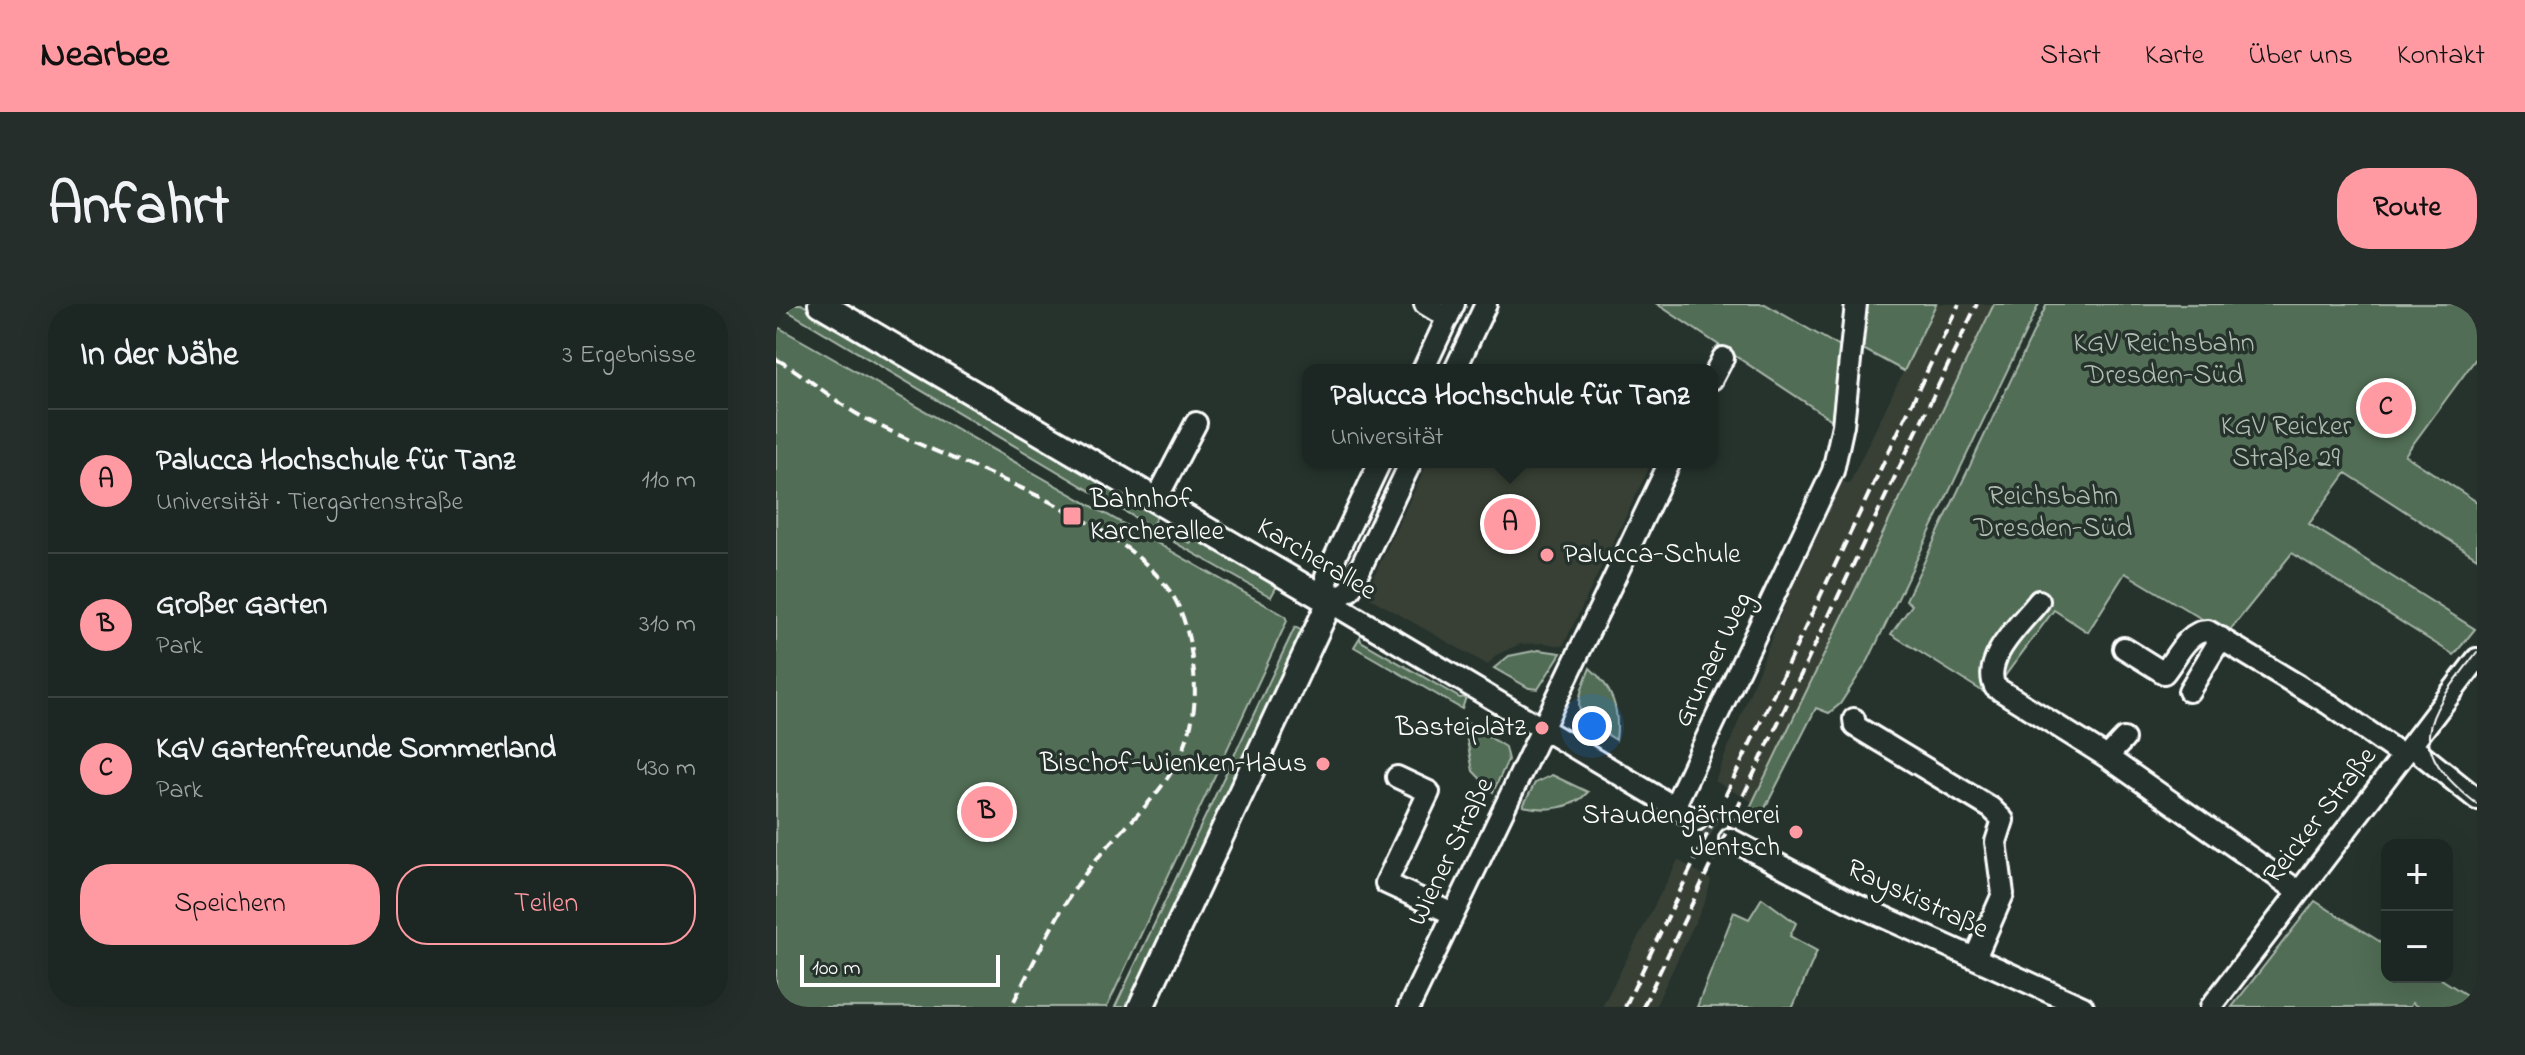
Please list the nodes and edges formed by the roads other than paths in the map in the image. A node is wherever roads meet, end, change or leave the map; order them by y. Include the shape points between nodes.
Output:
1 (1425, 304) edge
2 (1486, 304) edge
3 (1856, 304) edge
4 (837, 308) edge
5 (1451, 311) edge
6 (1723, 358) dead end
7 (1426, 364) edge
8 (1458, 364) edge
9 (1718, 368) edge
10 (1196, 423) dead end
11 (1377, 468) edge
12 (1408, 468) edge
13 (1667, 468) edge
14 (1156, 500) junction
15 (2039, 601) dead end
16 (1330, 602) junction
17 (2221, 638) junction
18 (2124, 648) dead end
19 (2477, 659) edge
20 (2189, 691) dead end
21 (1854, 719) dead end
22 (1541, 729) junction
23 (2124, 739) dead end
24 (2407, 751) junction
25 (2107, 757) junction
26 (1397, 777) dead end
27 (2477, 799) edge
28 (1674, 807) junction
29 (1696, 820) tunnel mouth
30 (1730, 839) tunnel mouth
31 (2298, 891) junction
32 (1453, 914) junction
33 (1975, 958) junction
34 (1141, 1007) edge
35 (1409, 1007) edge
36 (2083, 1007) edge
37 (2211, 1007) edge

1 - 5 street
2 - 8 street
3 - 28 street, Grunaer Weg via 1833,471
4 - 14 main road, Karcherallee
5 - 7 street
6 - 9 street
10 - 14 street
11 - 16 street via 1326,576
12 - 16 street via 1350,590
13 - 22 street, Wiener Straße
14 - 16 main road, Karcherallee
15 - 25 street via 1997,655 1992,677 1999,690
16 - 22 street, Karcherallee
16 - 34 main road
17 - 18 street via 2199,630 2164,673
17 - 20 street
17 - 24 street
19 - 24 street, Reicker Straße
21 - 33 street via 1855,726 2003,820 1996,842 2003,894
22 - 28 street, Karcherallee
22 - 32 street, Wiener Straße
23 - 25 street
24 - 27 street
24 - 31 street, Reicker Straße
25 - 31 street
26 - 32 street via 1429,792 1386,883
28 - 29 street, Karcherallee
30 - 33 street, Rayskistraße via 1848,901
31 - 37 street, Reicker Straße
32 - 35 street, Wiener Straße
33 - 36 street, Rayskistraße

